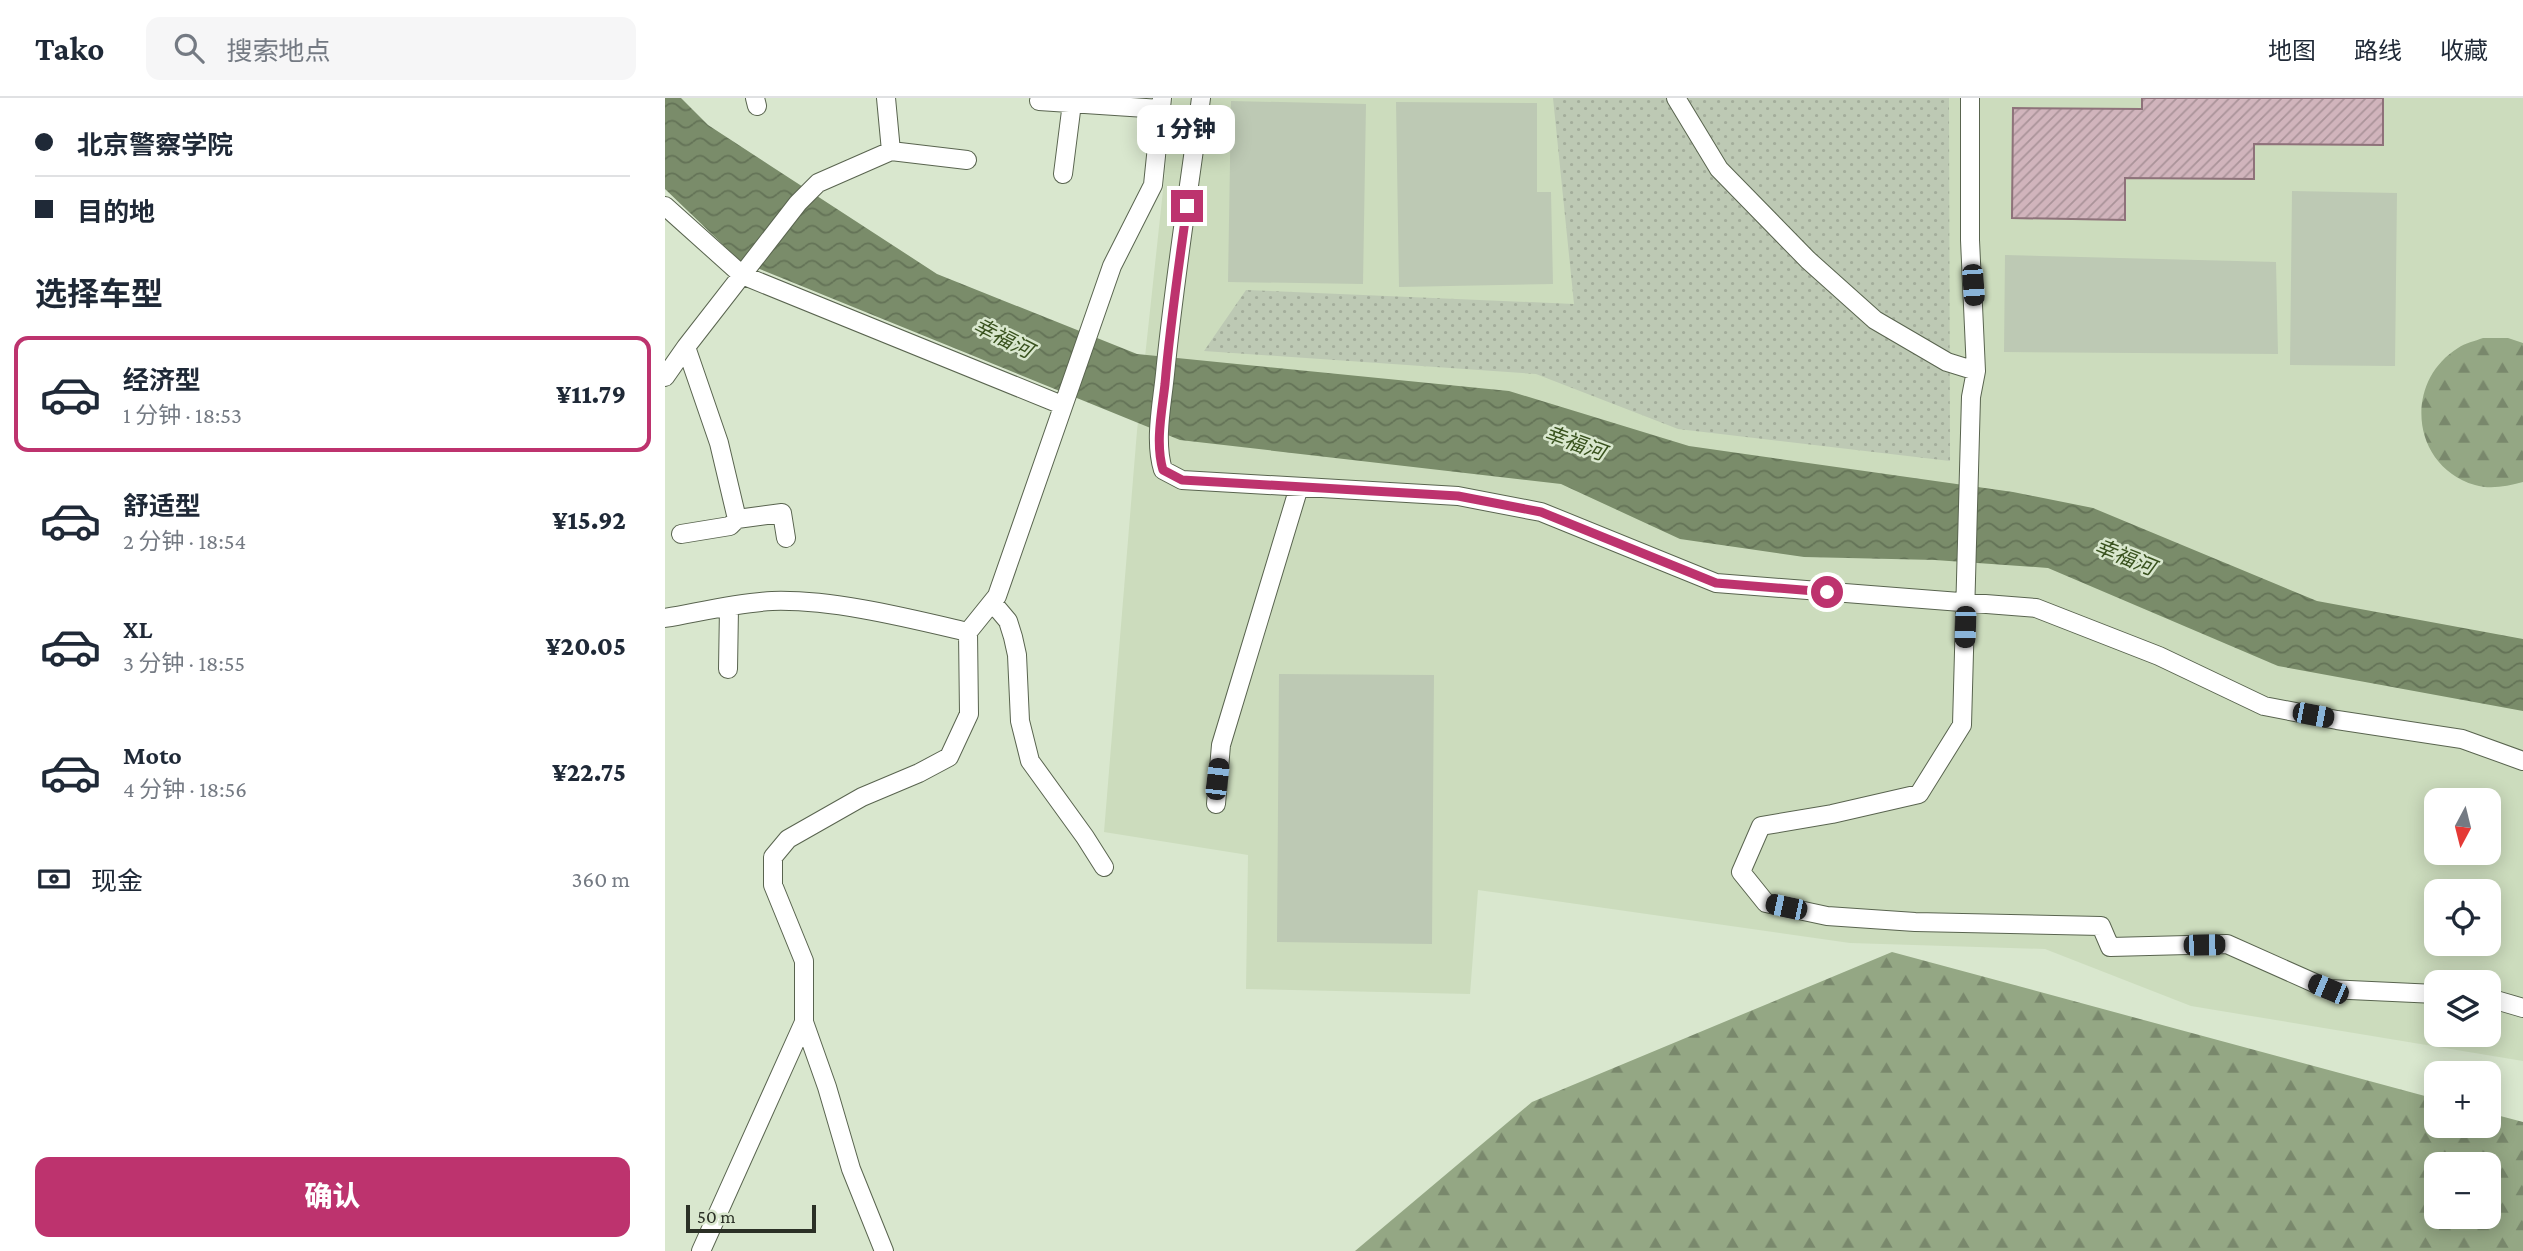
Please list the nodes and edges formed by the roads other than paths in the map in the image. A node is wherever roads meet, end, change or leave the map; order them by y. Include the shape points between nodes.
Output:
1 (886, 98) edge
2 (1201, 98) edge
3 (1677, 98) edge
4 (1970, 98) edge
5 (1039, 101) dead end
6 (1072, 103) junction
7 (1162, 103) edge
8 (891, 151) junction
9 (967, 160) dead end
10 (1063, 174) dead end
11 (665, 206) edge
12 (748, 268) junction
13 (685, 348) junction
14 (1976, 371) junction
15 (665, 377) edge
16 (1063, 402) junction
17 (1299, 487) junction
18 (737, 519) junction
19 (681, 534) dead end
20 (786, 538) dead end
21 (992, 602) junction
22 (1966, 603) junction
23 (729, 608) junction
24 (665, 618) edge
25 (968, 632) junction
26 (728, 668) dead end
27 (2523, 761) edge
28 (1216, 804) dead end
29 (1104, 867) dead end
30 (2424, 993) edge
31 (2501, 1002) edge
32 (2523, 1008) edge
33 (804, 1022) junction
34 (701, 1251) edge
35 (884, 1251) edge

1 - 8 street
2 - 17 street via 1169,340 1160,432 1163,470 1182,480
3 - 14 street via 1719,169 1808,260 1875,320 1947,362
4 - 14 street
5 - 6 street
6 - 7 street
6 - 10 street
7 - 16 street via 1153,185 1116,256
8 - 9 street
8 - 12 street via 818,183
11 - 12 street
12 - 13 street
12 - 16 street
13 - 15 street
13 - 18 street via 719,443
14 - 22 street via 1971,397
16 - 21 street
17 - 22 street via 1458,496 1541,512 1716,583
17 - 28 street via 1221,745
18 - 19 street via 730,526
18 - 20 street via 782,513
21 - 25 street
21 - 29 street via 1013,637 1020,721 1030,761
22 - 27 street via 2036,608 2159,656 2265,706 2462,739
22 - 30 street via 1962,724 1919,794 1761,826 1741,872 1766,902 1827,916 2101,926 2111,947 2227,944 2328,989
23 - 24 street
23 - 25 street via 771,601 820,604
23 - 26 street
25 - 33 street via 969,714 949,757 862,797 787,839 773,857 773,885 804,961
31 - 32 street
33 - 34 street
33 - 35 street via 851,1169

